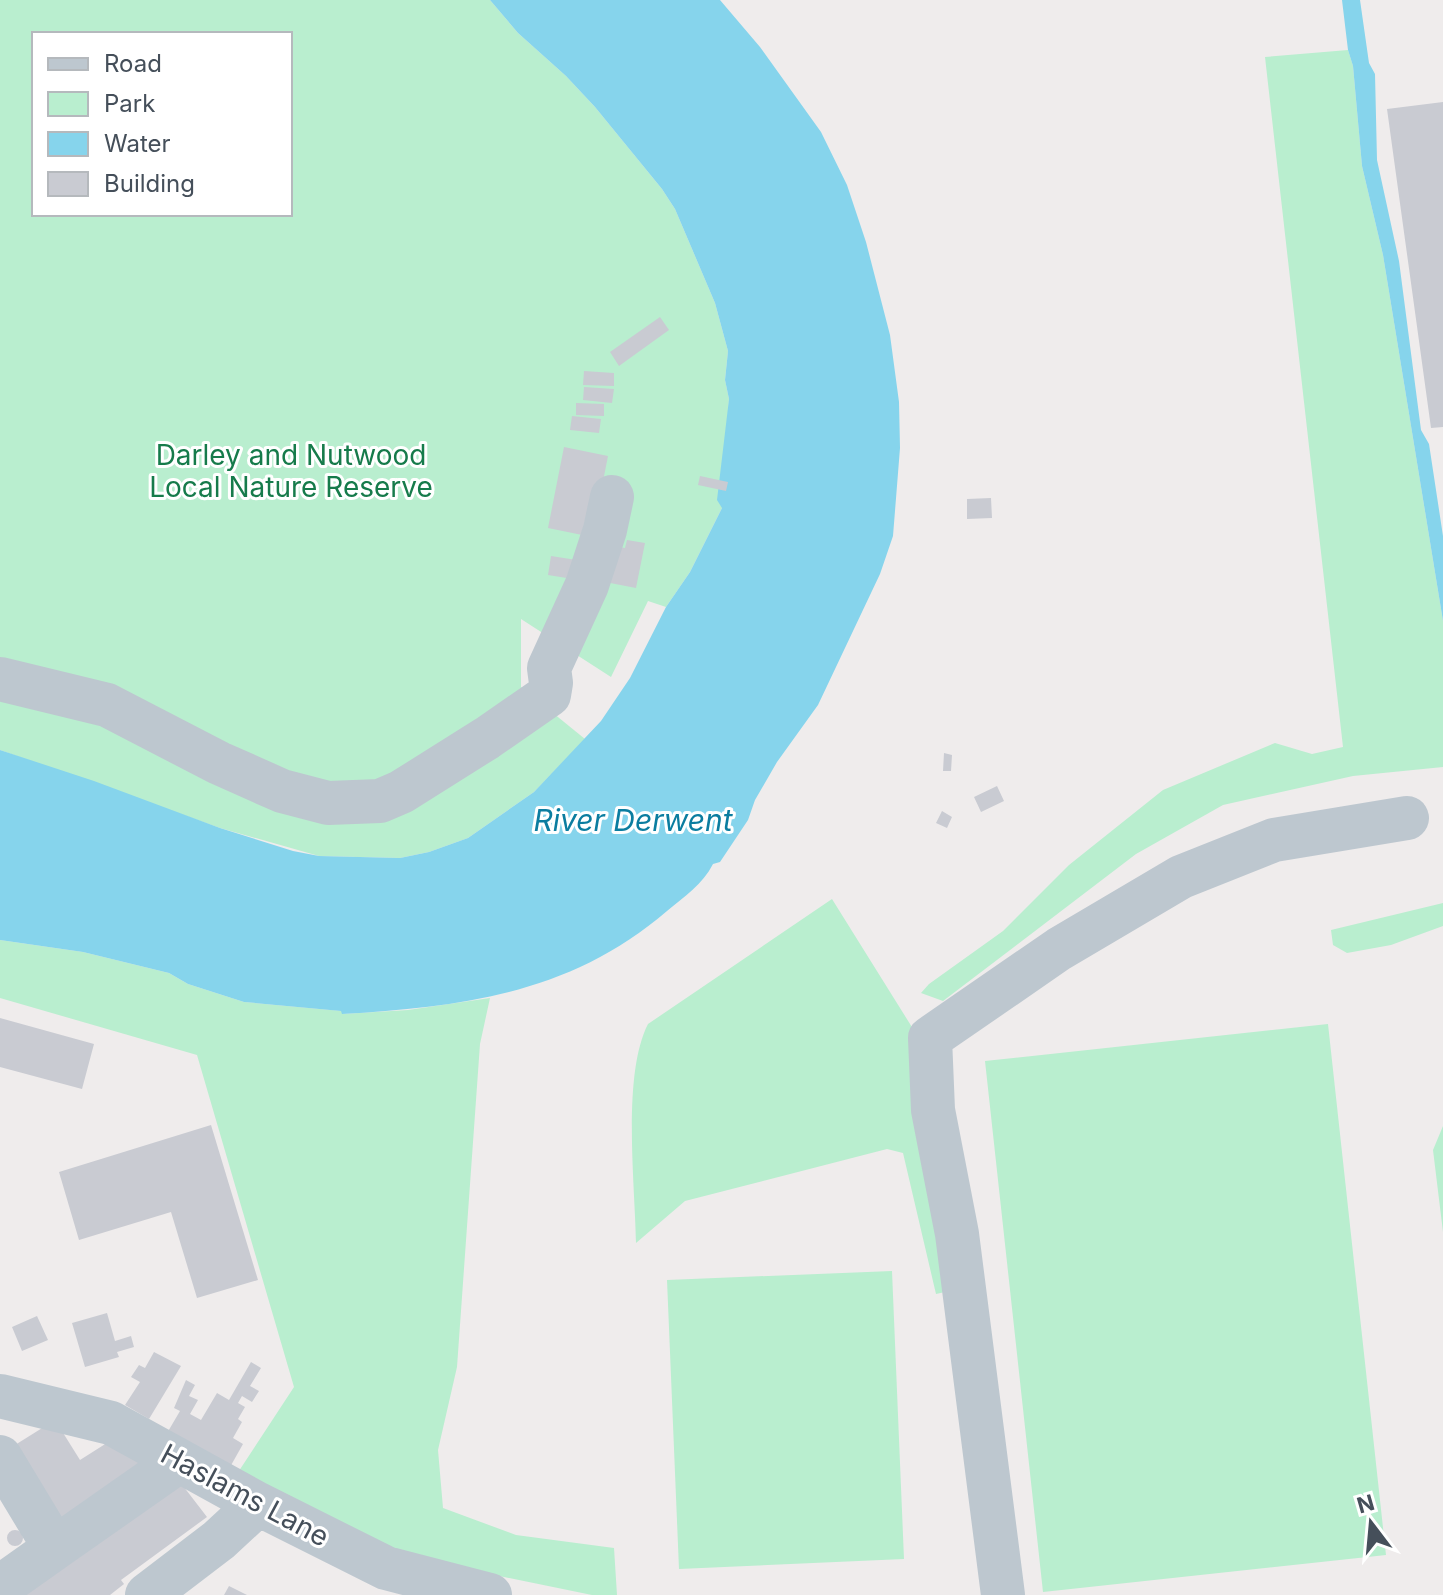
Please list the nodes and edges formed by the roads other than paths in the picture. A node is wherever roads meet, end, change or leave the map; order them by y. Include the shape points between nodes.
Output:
1 (612, 497) dead end
2 (0, 679) edge
3 (1407, 818) dead end
4 (0, 1396) edge
5 (0, 1457) edge
6 (179, 1461) junction
7 (258, 1504) junction
8 (55, 1548) junction
9 (0, 1587) edge
10 (147, 1595) edge
11 (490, 1595) edge
12 (1003, 1595) edge

1 - 2 street via 587,585 549,668 549,695 380,801 328,803 282,791 107,705
3 - 12 street via 1274,840 1181,877 1059,949 930,1038 933,1110 957,1234
4 - 6 street, Haslams Lane via 111,1423
5 - 8 street
6 - 7 street, Haslams Lane
6 - 8 street
7 - 10 street
7 - 11 street, Haslams Lane via 386,1568
8 - 9 street

